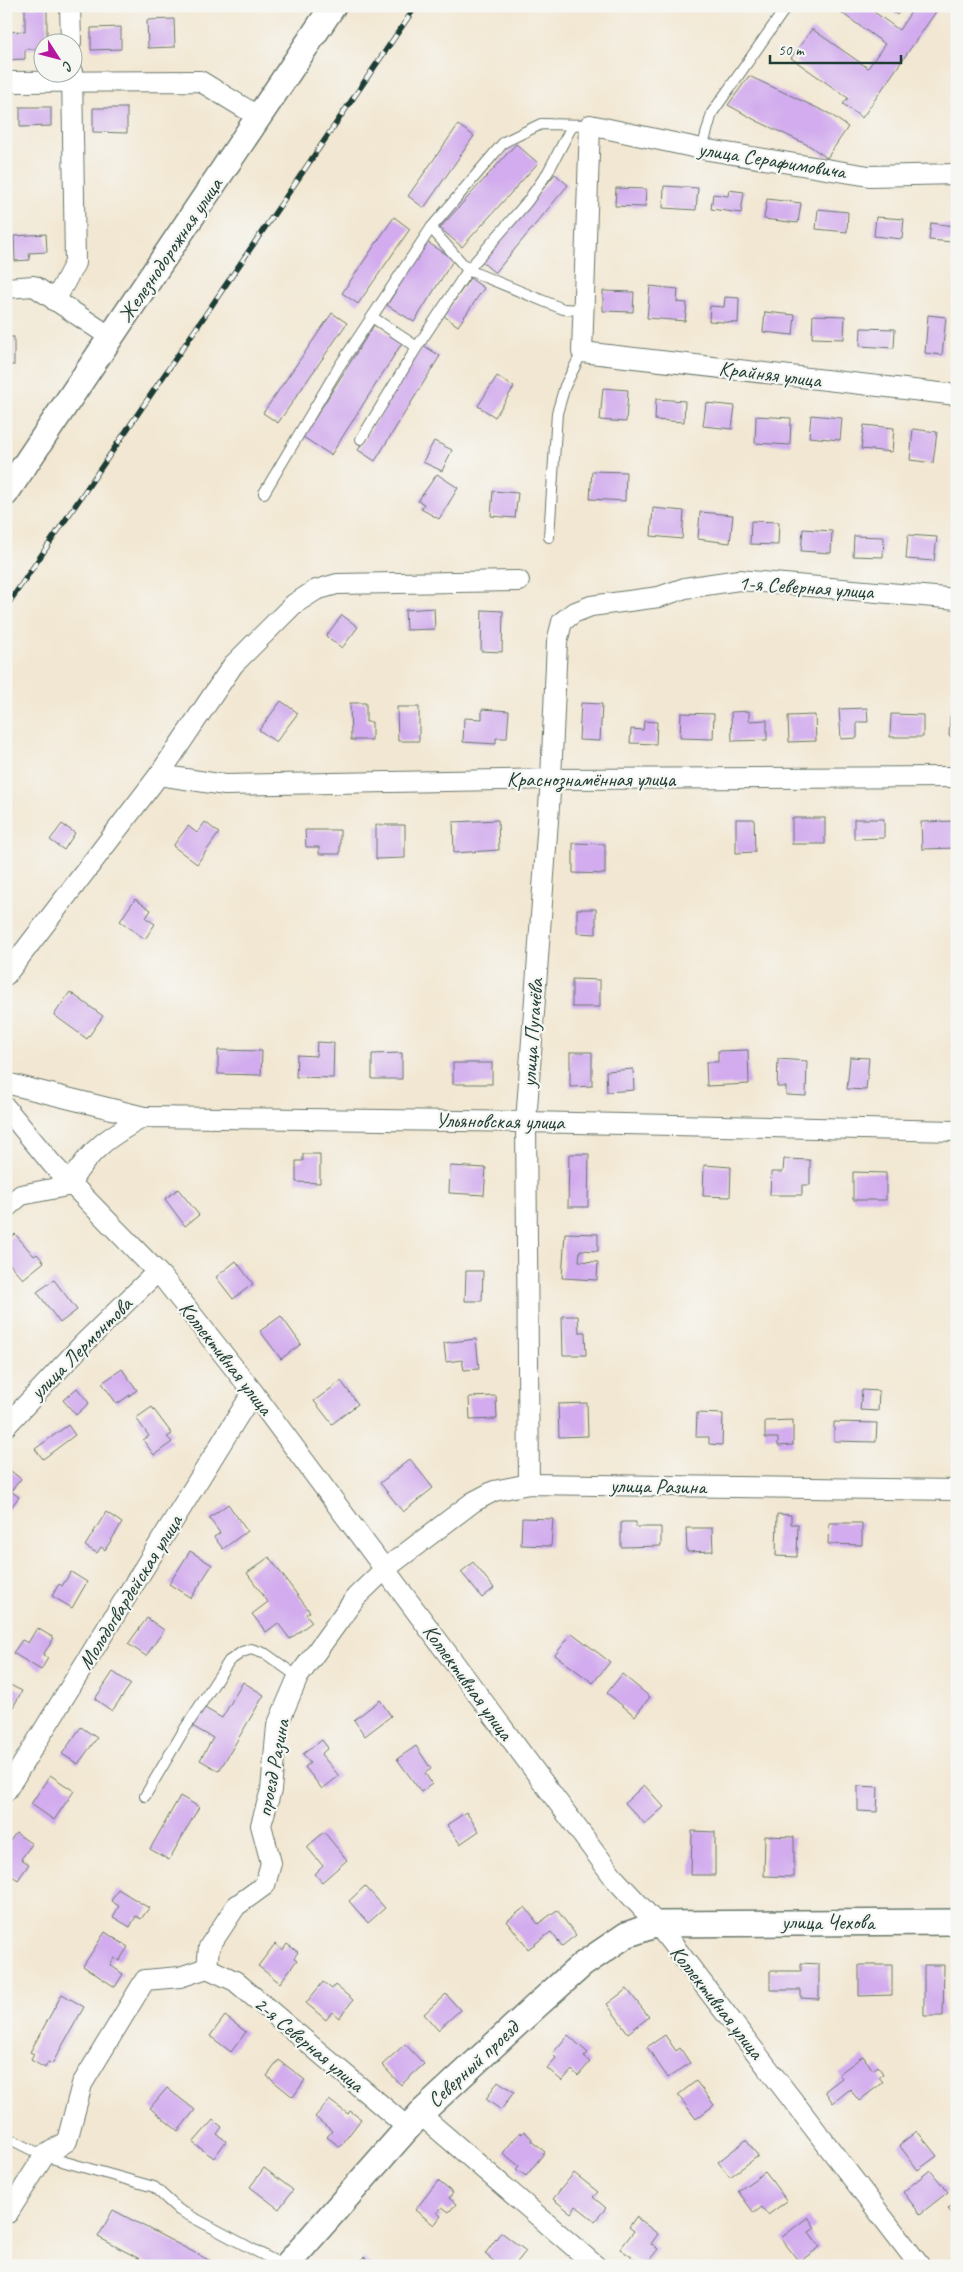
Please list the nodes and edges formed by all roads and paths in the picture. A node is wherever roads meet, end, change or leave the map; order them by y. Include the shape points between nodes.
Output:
1 (70, 6) edge
2 (333, 6) edge
3 (787, 6) edge
4 (71, 32) edge
5 (82, 76) edge
6 (32, 80) edge
7 (6, 82) edge
8 (72, 82) edge
9 (259, 117) junction
10 (581, 126) junction
11 (702, 149) junction
12 (957, 174) edge
13 (431, 228) junction
14 (468, 270) junction
15 (6, 288) edge
16 (55, 301) junction
17 (584, 310) junction
18 (372, 317) junction
19 (112, 338) junction
20 (417, 347) junction
21 (582, 352) junction
22 (957, 395) edge
23 (361, 439) dead end
24 (6, 493) edge
25 (264, 493) dead end
26 (549, 537) dead end
27 (519, 581) dead end
28 (957, 599) edge
29 (556, 642) joint
30 (160, 775) junction
31 (957, 778) edge
32 (551, 779) junction
33 (6, 975) edge
34 (6, 1083) edge
35 (6, 1108) edge
36 (144, 1116) junction
37 (526, 1122) junction
38 (957, 1131) edge
39 (71, 1184) junction
40 (6, 1208) edge
41 (157, 1272) junction
42 (253, 1392) junction
43 (6, 1426) edge
44 (528, 1484) junction
45 (957, 1490) edge
46 (385, 1569) junction
47 (298, 1677) junction
48 (6, 1791) edge
49 (145, 1796) dead end
50 (699, 1922) joint
51 (957, 1922) edge
52 (657, 1924) junction
53 (207, 1968) junction
54 (413, 2120) junction
55 (6, 2137) edge
56 (44, 2156) junction
57 (8, 2213) dead end
58 (285, 2266) edge
59 (596, 2266) edge
60 (920, 2266) edge

1 - 4 street
2 - 9 street, Железнодорожная улица
3 - 11 lane via 712,113
5 - 9 street via 200,81
6 - 7 street
8 - 16 street via 74,263
9 - 19 street, Железнодорожная улица
10 - 11 street, улица Серафимовича
10 - 13 lane via 540,124 504,142
10 - 14 lane via 527,202
10 - 17 street
11 - 12 street, улица Серафимовича via 869,176
13 - 14 lane
13 - 18 lane
14 - 17 lane via 563,309
14 - 20 lane
15 - 16 street via 34,286
16 - 19 street
17 - 21 street
18 - 20 lane
18 - 25 lane
19 - 24 street, Железнодорожная улица
20 - 23 lane
21 - 22 street, Крайняя улица
21 - 26 lane via 565,386 557,413
27 - 30 street via 337,584 316,590 294,604 233,666
28 - 29 street, 1-я Северная улица via 739,580 685,588 659,597 591,606 573,613 562,622
29 - 32 street, улица Пугачёва
30 - 32 street, Краснознамённая улица via 225,785
30 - 33 street
31 - 32 street, Краснознамённая улица
32 - 37 street, улица Пугачёва
34 - 36 street, Ульяновская улица
35 - 39 street, Коллективная улица
36 - 37 street, Ульяновская улица
36 - 39 street via 109,1136 81,1164
37 - 38 street, Ульяновская улица
37 - 44 street, улица Пугачёва
39 - 40 street via 21,1195
39 - 41 street, Коллективная улица
41 - 42 street, Коллективная улица
41 - 43 street, улица Лермонтова
42 - 46 street, Коллективная улица
42 - 48 street, Молодогвардейская улица
44 - 45 street, улица Разина
44 - 46 street, улица Разина via 494,1491 473,1502
46 - 47 street, проезд Разина via 356,1598
46 - 52 street, Коллективная улица via 615,1879
47 - 49 lane via 266,1654 251,1649 230,1661
47 - 53 street, проезд Разина via 277,1726 271,1790 261,1825 271,1862 265,1885 236,1906 209,1947
50 - 51 street, улица Чехова
50 - 52 street, Северный проезд
52 - 54 street, Северный проезд via 626,1935 582,1965
52 - 60 street, Коллективная улица
53 - 54 street, 2-я Северная улица via 235,1981
53 - 56 street via 180,1977 145,1980 82,2084 67,2141
54 - 58 street, Северный проезд
54 - 59 street, 2-я Северная улица
55 - 56 lane
56 - 57 street
56 - 58 lane via 154,2187 179,2210

